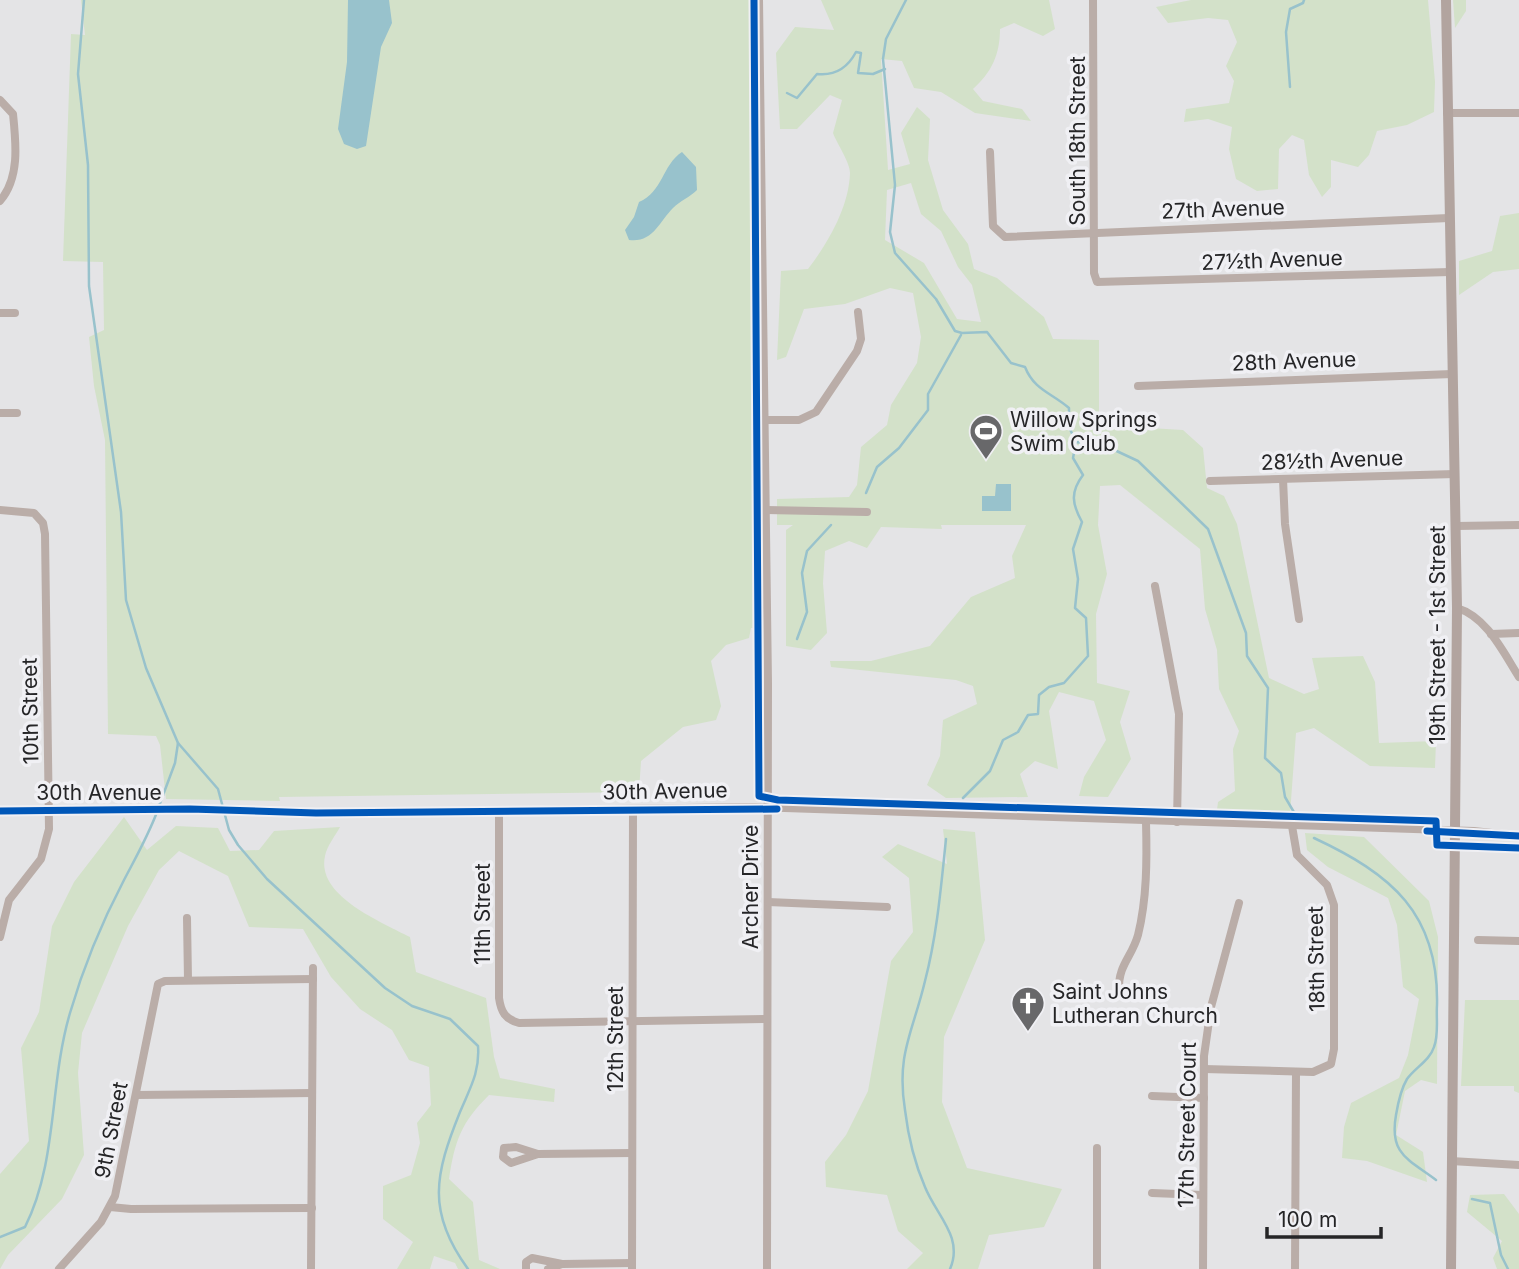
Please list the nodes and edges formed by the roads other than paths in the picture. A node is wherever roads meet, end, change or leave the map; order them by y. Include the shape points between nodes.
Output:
1 (760, 0) edge
2 (1093, 0) edge
3 (1446, 0) edge
4 (3, 102) edge
5 (1447, 113) junction
6 (1519, 113) edge
7 (990, 152) dead end
8 (0, 201) edge
9 (1449, 218) junction
10 (1095, 232) junction
11 (1450, 272) junction
12 (1097, 282) joint
13 (859, 312) dead end
14 (0, 313) edge
15 (15, 313) dead end
16 (1452, 374) junction
17 (1138, 386) dead end
18 (0, 413) edge
19 (17, 413) dead end
20 (764, 420) junction
21 (1455, 474) junction
22 (1283, 479) junction
23 (1210, 481) dead end
24 (0, 510) edge
25 (766, 510) junction
26 (867, 512) dead end
27 (1519, 525) edge
28 (1456, 526) junction
29 (1155, 586) dead end
30 (1457, 608) junction
31 (1299, 619) dead end
32 (1519, 633) edge
33 (1491, 634) junction
34 (1519, 677) edge
35 (768, 808) junction
36 (632, 809) junction
37 (49, 810) junction
38 (0, 811) edge
39 (499, 811) junction
40 (1146, 822) junction
41 (1177, 822) junction
42 (1292, 826) junction
43 (1457, 831) junction
44 (1519, 836) edge
45 (768, 902) junction
46 (1239, 903) dead end
47 (887, 906) dead end
48 (187, 918) dead end
49 (0, 937) edge
50 (1478, 940) dead end
51 (1519, 941) edge
52 (313, 968) dead end
53 (313, 979) junction
54 (188, 980) junction
55 (1119, 990) dead end
56 (767, 1019) junction
57 (634, 1021) junction
58 (1204, 1069) junction
59 (1296, 1072) junction
60 (312, 1093) junction
61 (136, 1095) junction
62 (1152, 1096) dead end
63 (1204, 1098) junction
64 (1097, 1148) dead end
65 (632, 1153) junction
66 (538, 1154) dead end
67 (1451, 1161) junction
68 (1519, 1165) edge
69 (1152, 1193) dead end
70 (1203, 1195) junction
71 (110, 1207) junction
72 (312, 1208) junction
73 (562, 1264) junction
74 (632, 1266) edge
75 (59, 1269) edge
76 (311, 1269) edge
77 (526, 1269) edge
78 (548, 1269) edge
79 (767, 1269) edge
80 (1097, 1269) edge
81 (1203, 1269) edge
82 (1295, 1269) edge
83 (1451, 1269) edge

1 - 20 street, Archer Drive
2 - 10 street, South 18th Street
3 - 5 main road, 19th Street - 1st Street
4 - 8 street via 13,114 14,172
5 - 6 street
5 - 9 main road, 19th Street - 1st Street
7 - 10 street, 27th Avenue via 992,220 999,235
9 - 10 street, 27th Avenue
9 - 11 main road, 19th Street - 1st Street
10 - 12 street, South 18th Street
11 - 12 street, 27½th Avenue
11 - 16 main road, 19th Street - 1st Street
13 - 20 street via 857,351 816,412 799,420
14 - 15 street
16 - 17 street, 28th Avenue
16 - 21 main road, 19th Street - 1st Street
18 - 19 street
20 - 25 street, Archer Drive
21 - 22 street, 28½th Avenue
21 - 28 main road, 19th Street - 1st Street
22 - 23 street, 28½th Avenue
22 - 31 street
24 - 37 street, 10th Street via 29,511 43,523 45,534
25 - 26 street
25 - 35 street, Archer Drive
27 - 28 street
28 - 30 main road, 19th Street - 1st Street
29 - 41 street via 1179,714
30 - 33 street via 1471,614
30 - 43 main road, 19th Street - 1st Street
32 - 33 street
33 - 34 street
35 - 36 street, 30th Avenue
35 - 40 street, 30th Avenue
35 - 45 street, Archer Drive
36 - 39 street, 30th Avenue
36 - 57 street, 12th Street
37 - 38 street, 30th Avenue
37 - 39 street, 30th Avenue
37 - 49 street, 10th Street via 47,846 9,900
39 - 57 street, 11th Street via 499,998 505,1016 519,1023
40 - 41 street, 30th Avenue
40 - 55 street via 1142,912 1134,947 1118,973
41 - 42 street, 30th Avenue
42 - 43 street, 30th Avenue
42 - 59 street, 18th Street via 1297,855 1327,884 1334,905 1331,1064
43 - 44 street, 30th Avenue
43 - 67 main road, 19th Street - 1st Street
45 - 47 street
45 - 56 street, Archer Drive
46 - 58 street, 17th Street Court via 1211,1007
48 - 54 street
50 - 51 street
52 - 53 street
53 - 54 street
53 - 60 street
54 - 61 street, 9th Street via 161,981 155,991
56 - 57 street
56 - 79 street, Archer Drive
57 - 65 street, 12th Street
58 - 59 street
58 - 63 street, 17th Street Court
59 - 82 street
60 - 61 street
60 - 72 street
61 - 71 street, 9th Street
62 - 63 street
63 - 70 street, 17th Street Court
64 - 80 street
65 - 66 street
65 - 74 street, 12th Street
67 - 68 street
67 - 83 main road, 19th Street - 1st Street
69 - 70 street
70 - 81 street, 17th Street Court
71 - 72 street
71 - 75 street, 9th Street
72 - 76 street
73 - 74 street
73 - 77 street via 532,1258
73 - 78 street

